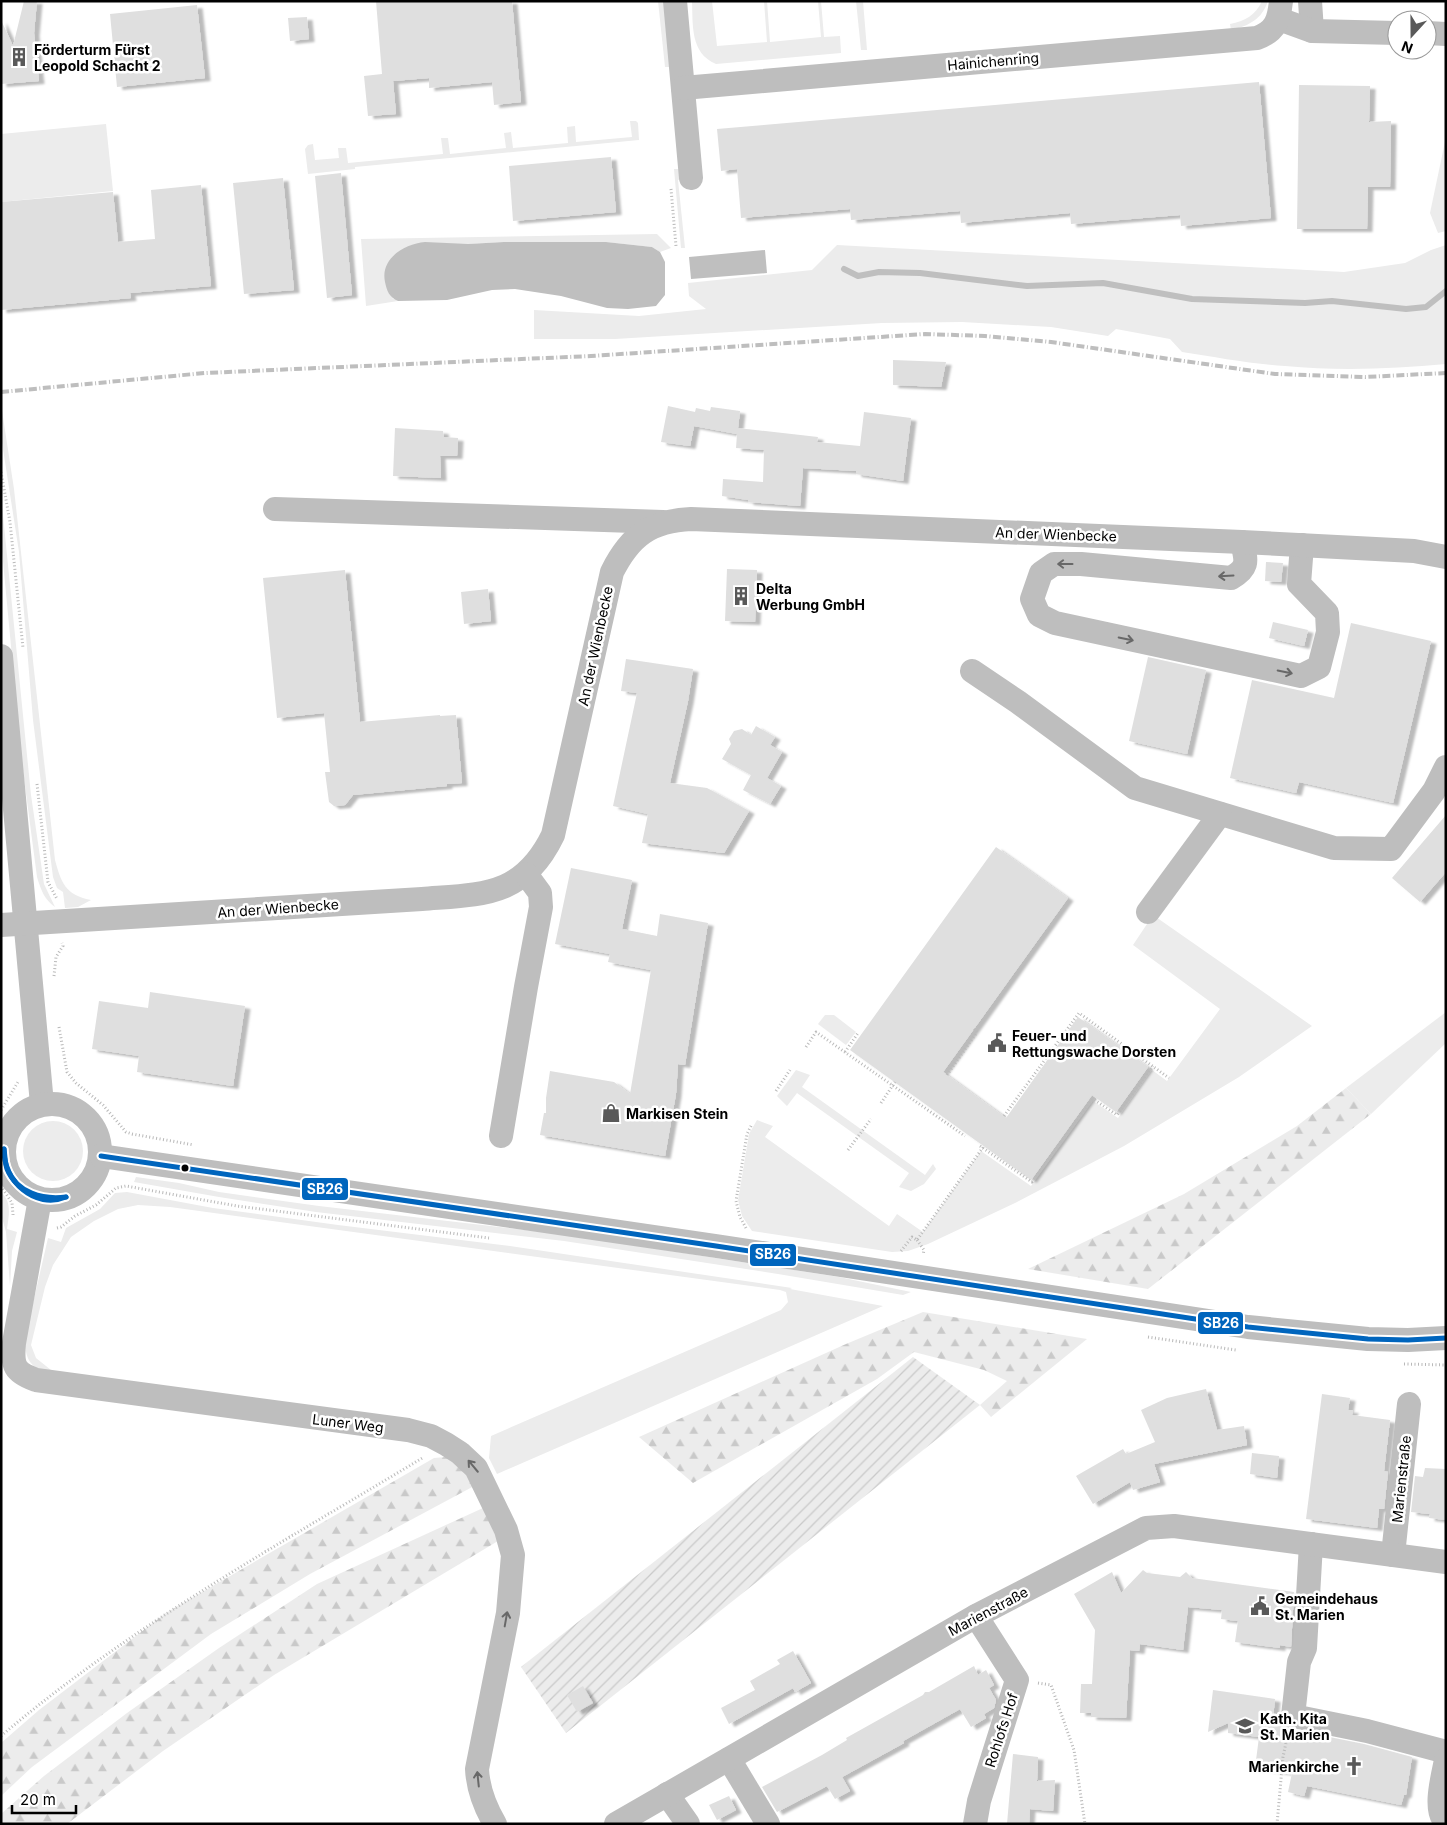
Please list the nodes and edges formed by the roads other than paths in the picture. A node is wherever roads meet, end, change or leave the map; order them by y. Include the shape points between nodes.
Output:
1 (675, 1) edge
2 (1310, 1) edge
3 (1280, 10) edge
4 (1312, 31) junction
5 (1387, 33) edge
6 (683, 88) junction
7 (691, 178) dead end
8 (275, 509) dead end
9 (666, 522) junction
10 (1242, 542) junction
11 (1302, 545) junction
12 (1446, 557) edge
13 (12, 653) edge
14 (972, 671) dead end
15 (1446, 767) edge
16 (1220, 814) junction
17 (526, 874) junction
18 (1148, 912) dead end
19 (26, 924) junction
20 (1, 925) edge
21 (42, 1104) junction
22 (501, 1136) dead end
23 (2, 1148) edge
24 (101, 1156) junction
25 (40, 1199) junction
26 (1446, 1338) edge
27 (1409, 1404) dead end
28 (1311, 1544) junction
29 (1393, 1555) junction
30 (1446, 1562) edge
31 (976, 1616) junction
32 (1446, 1752) edge
33 (729, 1759) junction
34 (1446, 1760) edge
35 (667, 1794) junction
36 (1446, 1822) edge
37 (495, 1824) edge
38 (616, 1824) edge
39 (688, 1824) edge
40 (768, 1824) edge
41 (975, 1824) edge

1 - 6 street
2 - 4 street
3 - 4 street
3 - 6 street, Hainichenring via 1266,34 1257,38
4 - 5 street
6 - 7 street
8 - 9 street, An der Wienbecke
9 - 10 street, An der Wienbecke via 690,519
9 - 17 street, An der Wienbecke via 634,539 612,572 558,818 545,851
10 - 11 street, An der Wienbecke
10 -> 11 street via 1246,561 1242,572 1231,578 1054,564 1041,573 1032,599 1039,615 1055,623 1301,676 1319,666 1328,632 1327,612 1299,584
11 - 12 street, An der Wienbecke via 1414,551
13 - 19 street
14 - 16 street via 1135,788
15 - 16 street via 1434,791 1392,849 1334,848
16 - 18 street
17 - 19 street, An der Wienbecke via 489,892 433,898
17 - 22 street via 540,893 541,907
19 - 20 street, An der Wienbecke
19 - 21 street
21 - 23 street via 16,1119
21 - 24 street via 58,1103 85,1115 100,1141
23 - 25 street via 13,1180 27,1194
24 - 25 street via 97,1173 73,1196 57,1200
24 - 26 street via 1248,1328 1368,1338
37 -> 25 street, Luner Weg via 480,1793 477,1769 508,1613 513,1555 506,1530 476,1468 446,1444 408,1430 36,1380 20,1374 14,1365 14,1343
27 - 29 street, Marienstraße
28 - 29 street, Marienstraße
28 - 31 street, Marienstraße via 1174,1526 1146,1528
28 - 32 street via 1305,1648 1299,1662 1293,1716
29 - 30 street, Marienstraße
31 - 33 street, Marienstraße
31 - 41 street, Rohlofs Hof via 1017,1680 979,1801
33 - 35 street, Marienstraße
33 - 40 street
34 - 36 street via 1438,1810
35 - 38 street, Marienstraße
35 - 39 street

